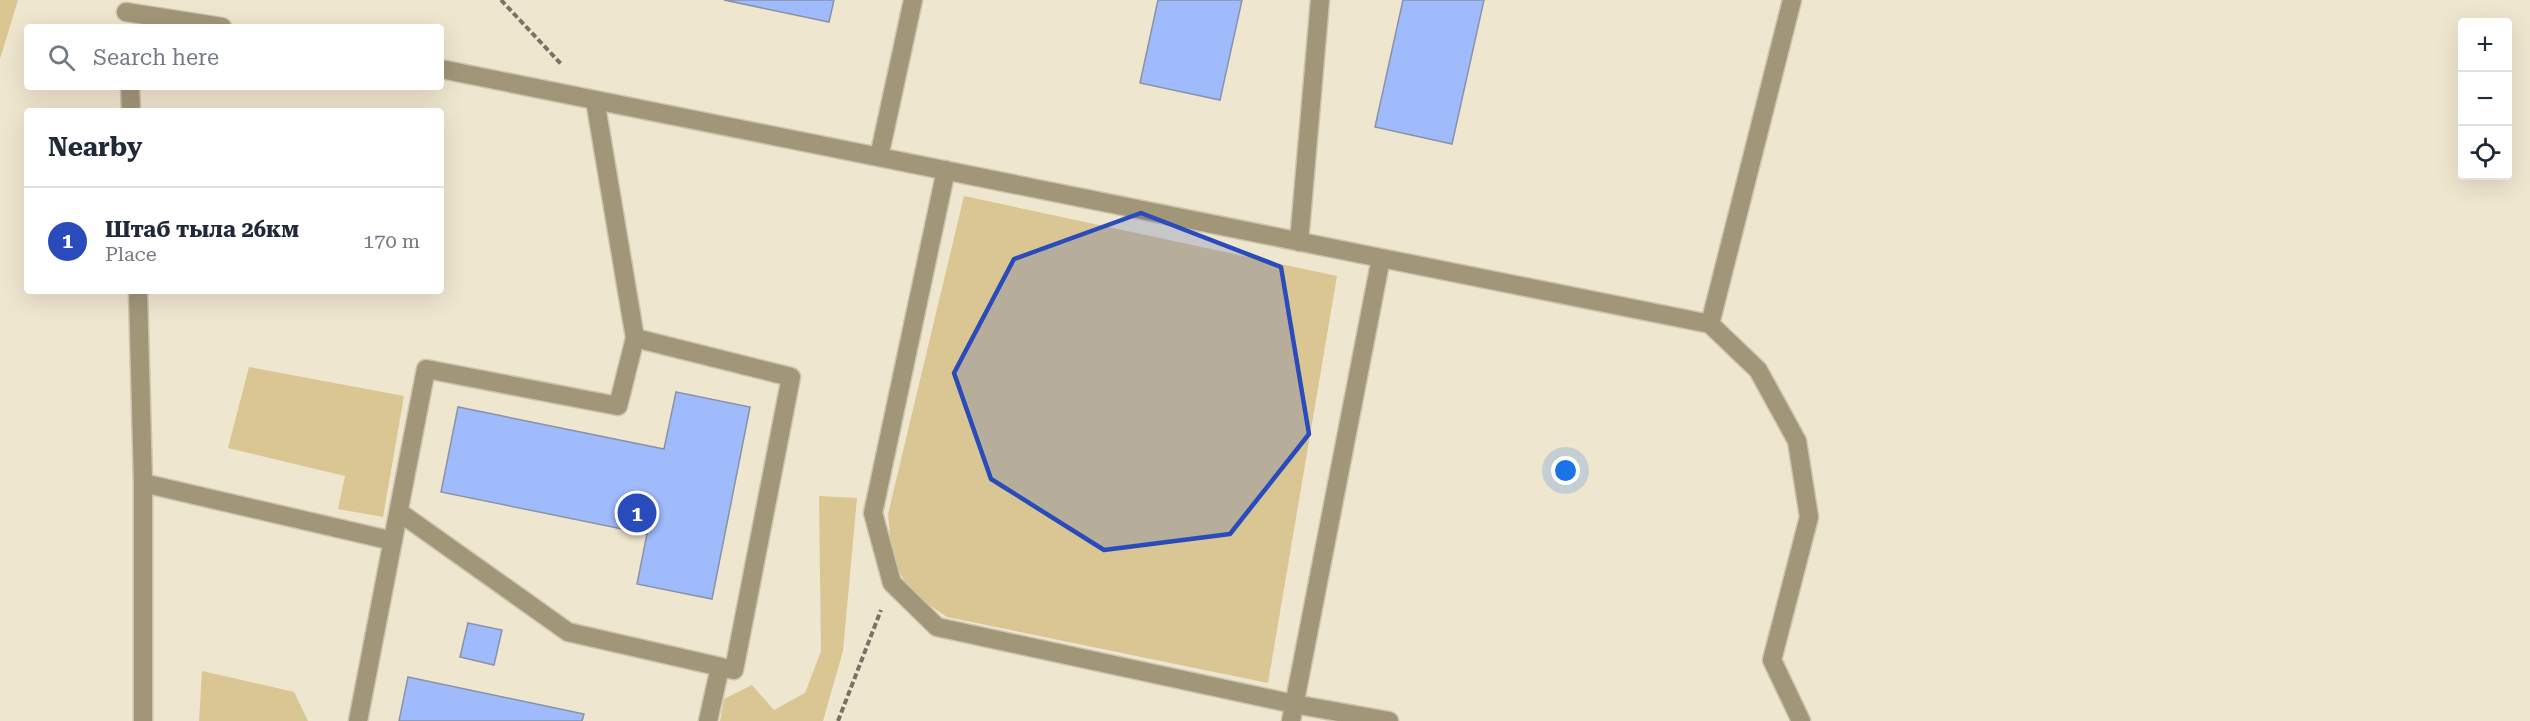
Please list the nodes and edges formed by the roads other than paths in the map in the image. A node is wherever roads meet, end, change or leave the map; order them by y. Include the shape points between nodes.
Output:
1 (912, 0) edge
2 (1320, 0) edge
3 (1792, 0) edge
4 (126, 13) edge
5 (201, 24) edge
6 (444, 70) edge
7 (130, 90) edge
8 (595, 100) junction
9 (132, 108) edge
10 (879, 157) junction
11 (946, 170) junction
12 (1299, 242) junction
13 (1381, 258) junction
14 (138, 294) edge
15 (1710, 324) junction
16 (635, 338) junction
17 (143, 483) junction
18 (399, 512) junction
19 (393, 541) junction
20 (720, 667) junction
21 (1293, 713) edge
22 (143, 721) edge
23 (358, 721) edge
24 (708, 721) edge
25 (1389, 721) edge
26 (1801, 721) edge

1 - 10 street
2 - 12 street
3 - 15 street
4 - 5 street
6 - 8 street
7 - 9 street
8 - 10 street
8 - 16 street
10 - 11 street
11 - 12 street
11 - 21 street via 873,513 892,583 937,627
12 - 13 street
13 - 15 street
13 - 21 street
14 - 17 street
15 - 26 street via 1758,370 1797,441 1809,517 1772,660
16 - 18 street via 618,406 426,369
16 - 20 street via 791,377 734,670
17 - 19 street
17 - 22 street
18 - 19 street
18 - 20 street via 568,632
19 - 23 street
20 - 24 street
21 - 25 street

